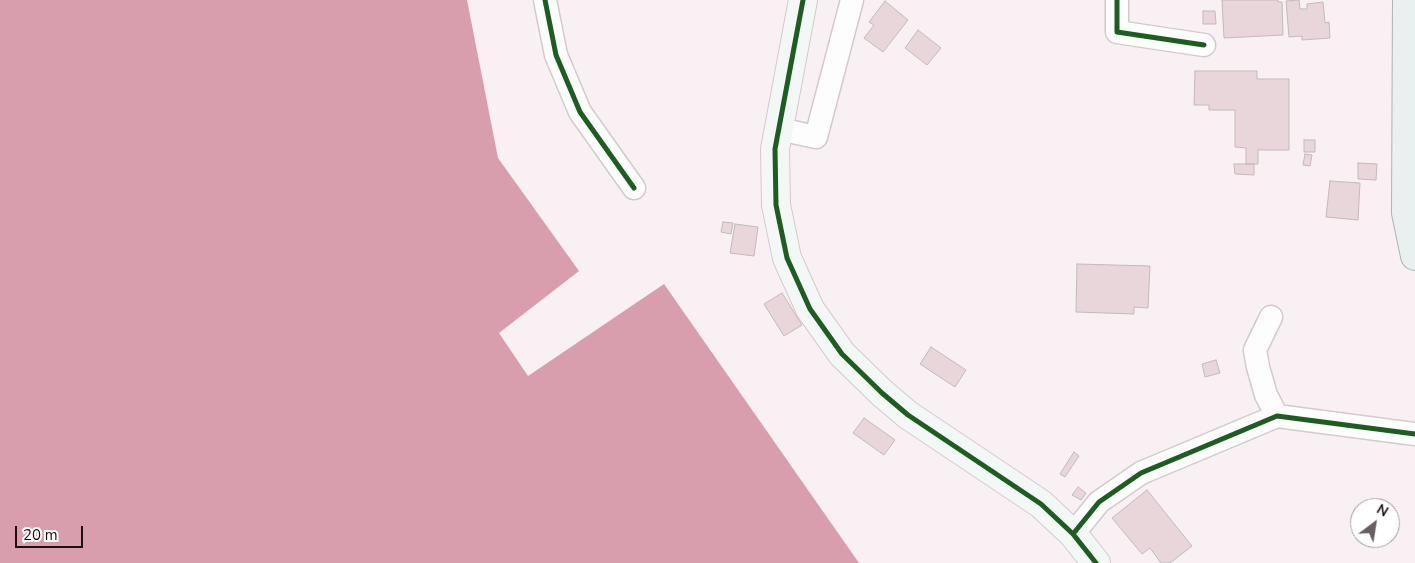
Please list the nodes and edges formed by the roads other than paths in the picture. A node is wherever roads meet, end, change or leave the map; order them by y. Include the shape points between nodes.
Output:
1 (545, 0) edge
2 (803, 0) edge
3 (852, 0) edge
4 (1117, 0) edge
5 (1407, 0) edge
6 (1204, 45) dead end
7 (779, 130) junction
8 (634, 188) dead end
9 (1411, 212) edge
10 (1415, 256) edge
11 (1271, 317) dead end
12 (1276, 416) junction
13 (1415, 434) edge
14 (1073, 534) junction
15 (1096, 563) edge

1 - 8 street via 556,55 580,112
2 - 7 street
3 - 7 street via 816,137
4 - 6 street via 1117,32
5 - 9 main road
7 - 14 street via 775,149 776,205 787,258 810,309 842,354 908,415 1042,504
9 - 10 main road
11 - 12 street via 1256,350 1266,395
12 - 13 street
12 - 14 street via 1141,473 1099,502
14 - 15 street

